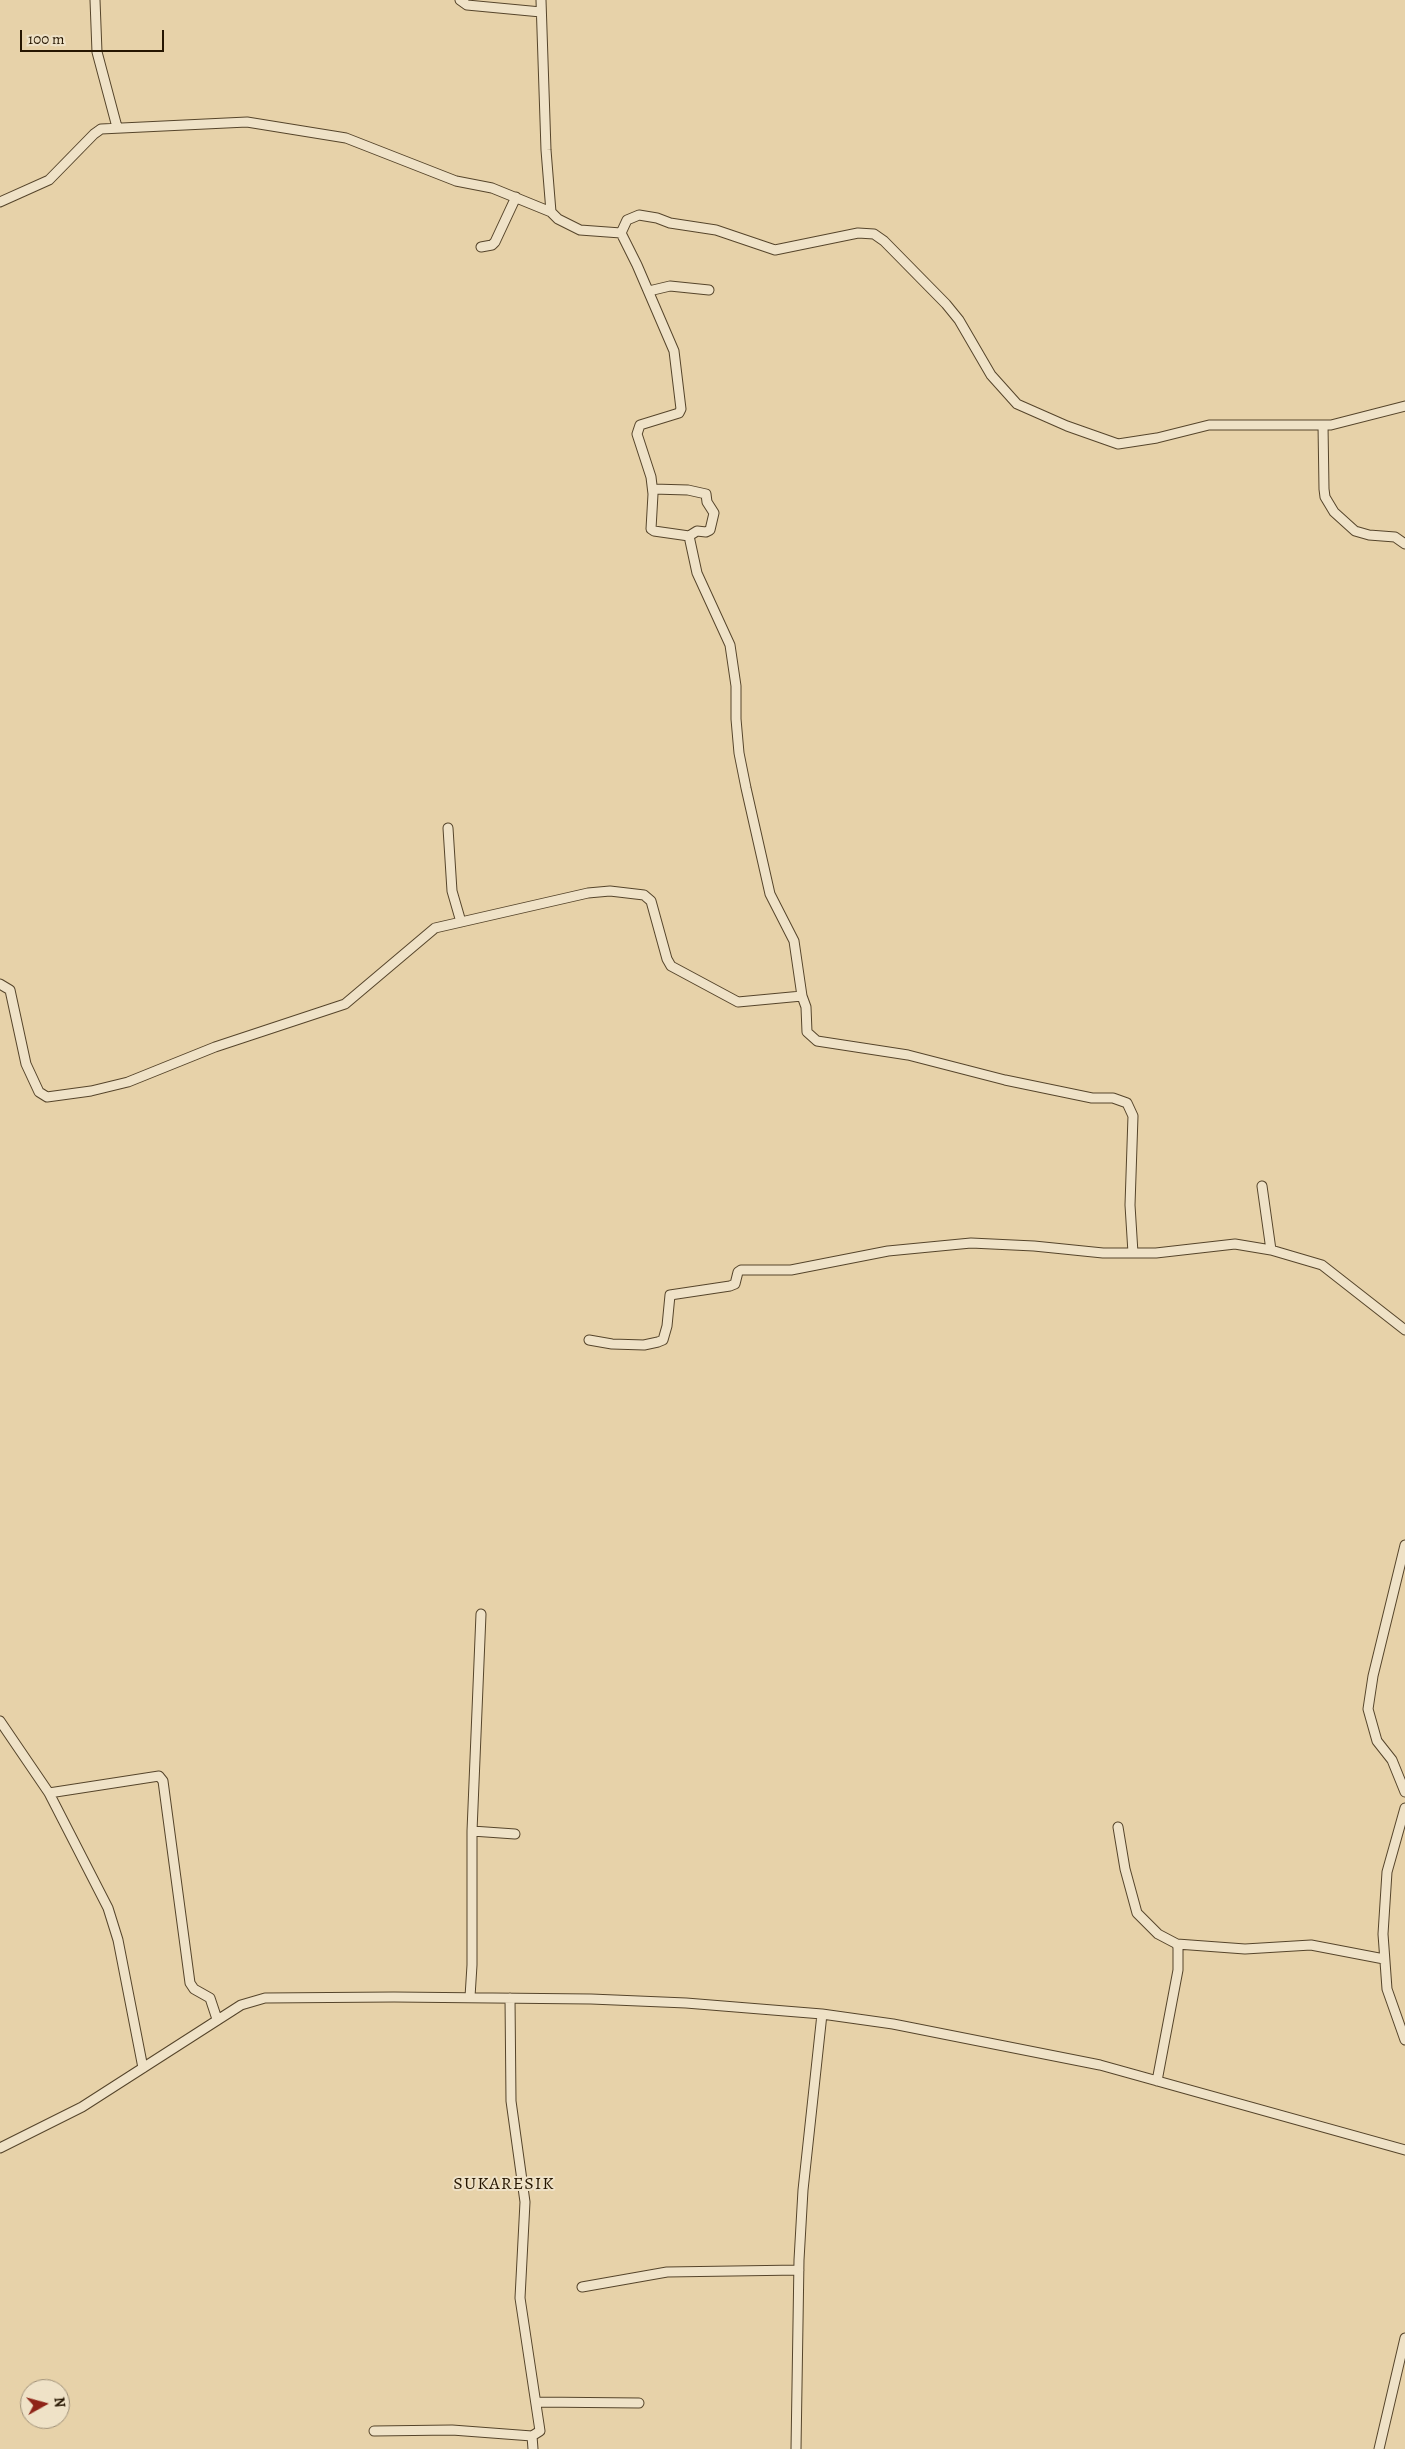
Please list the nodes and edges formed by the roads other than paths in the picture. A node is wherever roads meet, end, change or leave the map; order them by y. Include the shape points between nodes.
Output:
1 (95, 0) edge
2 (460, 0) edge
3 (541, 0) edge
4 (542, 12) junction
5 (117, 127) junction
6 (516, 197) junction
7 (0, 202) edge
8 (551, 212) junction
9 (621, 233) junction
10 (480, 247) dead end
11 (709, 290) dead end
12 (649, 291) junction
13 (1405, 406) edge
14 (1323, 425) junction
15 (653, 488) junction
16 (689, 536) junction
17 (1405, 544) edge
18 (448, 828) dead end
19 (461, 922) junction
20 (0, 984) edge
21 (802, 996) junction
22 (1262, 1186) dead end
23 (1271, 1250) junction
24 (1133, 1253) junction
25 (1405, 1330) edge
26 (589, 1340) dead end
27 (1405, 1545) edge
28 (481, 1614) dead end
29 (0, 1721) edge
30 (1405, 1792) edge
31 (48, 1793) junction
32 (1405, 1808) edge
33 (1118, 1827) dead end
34 (472, 1831) junction
35 (515, 1834) dead end
36 (1177, 1944) junction
37 (1384, 1960) junction
38 (470, 1997) junction
39 (510, 1998) junction
40 (822, 2014) junction
41 (217, 2019) junction
42 (1405, 2040) edge
43 (142, 2068) junction
44 (1157, 2081) junction
45 (0, 2148) edge
46 (1405, 2150) edge
47 (799, 2270) junction
48 (582, 2287) dead end
49 (1405, 2338) edge
50 (536, 2402) junction
51 (639, 2403) dead end
52 (374, 2431) dead end
53 (532, 2436) junction
54 (534, 2449) edge
55 (796, 2449) edge
56 (1379, 2449) edge

1 - 5 street via 97,52
2 - 4 street via 467,5
3 - 4 street
4 - 8 street
5 - 6 street via 247,122 299,129 346,138 456,181 492,188
5 - 7 street via 101,129 94,134 41,185
6 - 8 street
6 - 10 street via 495,242
8 - 9 street via 580,230
9 - 12 street
9 - 14 street via 627,220 639,216 716,230 775,250 858,233 874,234 946,304 992,375 1017,404 1118,444 1209,425
11 - 12 street via 670,286
12 - 15 street via 674,351 681,410 640,424 638,428
13 - 14 street
14 - 17 street via 1325,497 1334,512 1355,531 1395,537
15 - 16 street via 652,529
15 - 16 street via 706,494 714,513 710,530 697,530
16 - 21 street via 697,573 730,645 736,686 739,753 746,788 770,894 794,941
18 - 19 street via 452,891
19 - 20 street via 428,932 345,1004 215,1046 128,1082 73,1094 47,1097 39,1092 26,1064 10,990
19 - 21 street via 588,893 644,896 651,901 671,966 738,1002
21 - 24 street via 807,1032 817,1041 908,1055 1004,1080 1127,1103 1133,1116 1130,1205
22 - 23 street
23 - 24 street via 1235,1244
23 - 25 street via 1322,1265
24 - 26 street via 944,1244 855,1256 791,1270 741,1270 732,1285 670,1294 663,1340 644,1345
27 - 30 street via 1368,1709 1377,1741 1392,1760
28 - 34 street
29 - 31 street
31 - 41 street via 159,1776 163,1781 190,1984 210,1998
31 - 43 street via 108,1908 118,1940
32 - 37 street via 1387,1872
33 - 36 street via 1125,1869 1138,1913 1158,1934
34 - 35 street
34 - 38 street
36 - 37 street via 1245,1949 1311,1945
36 - 44 street via 1178,1970
37 - 42 street via 1388,1989
38 - 39 street
38 - 41 street via 265,1998 241,2004
39 - 40 street via 686,2003
39 - 50 street via 511,2101 525,2202 520,2298
40 - 44 street via 1050,2054
40 - 47 street via 803,2190
41 - 43 street
43 - 45 street via 82,2107
44 - 46 street
47 - 48 street via 667,2272
47 - 55 street
49 - 56 street
50 - 51 street
50 - 53 street via 540,2431
52 - 53 street via 452,2430
53 - 54 street

